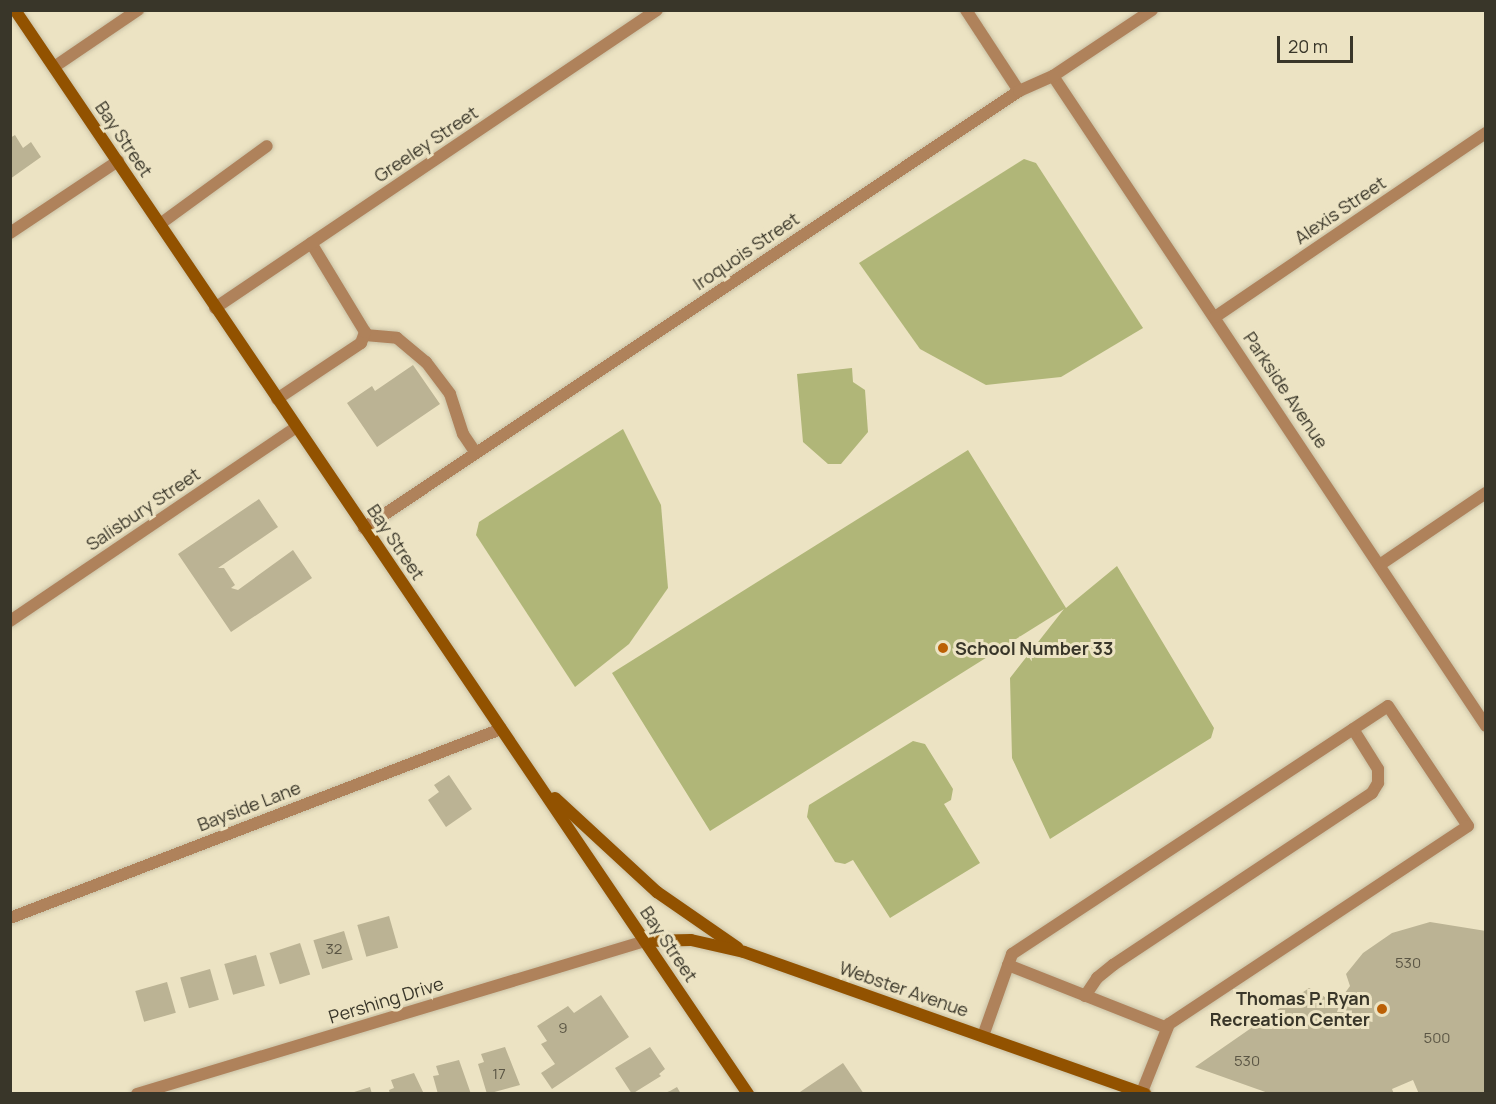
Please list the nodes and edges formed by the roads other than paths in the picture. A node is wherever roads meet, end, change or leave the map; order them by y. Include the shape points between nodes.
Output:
1 (15, 10) edge
2 (138, 10) edge
3 (657, 10) edge
4 (966, 10) edge
5 (1152, 10) edge
6 (54, 68) junction
7 (1053, 76) junction
8 (1019, 91) junction
9 (1485, 133) edge
10 (267, 146) dead end
11 (118, 160) junction
12 (160, 224) junction
13 (10, 233) edge
14 (311, 243) junction
15 (215, 308) junction
16 (1215, 316) junction
17 (365, 335) junction
18 (277, 399) junction
19 (296, 427) junction
20 (476, 453) junction
21 (1485, 493) edge
22 (364, 528) junction
23 (1381, 564) junction
24 (10, 621) edge
25 (1485, 726) edge
26 (501, 729) junction
27 (1353, 729) junction
28 (537, 781) junction
29 (10, 918) edge
30 (645, 941) junction
31 (744, 952) junction
32 (1008, 965) junction
33 (1085, 996) junction
34 (1167, 1029) junction
35 (983, 1036) junction
36 (1144, 1093) edge
37 (137, 1094) edge
38 (748, 1094) edge

1 - 6 street, Bay Street
2 - 6 street
3 - 14 street, Greeley Street
4 - 8 street
5 - 7 street, Iroquois Street
6 - 11 street, Bay Street
7 - 8 street, Iroquois Street
7 - 16 street, Parkside Avenue
8 - 20 street, Iroquois Street
9 - 16 street, Alexis Street
10 - 12 street
11 - 12 street, Bay Street
11 - 13 street
12 - 15 street, Bay Street
14 - 15 street, Greeley Street
14 - 17 street via 363,325
15 - 18 street, Bay Street
16 - 23 street, Parkside Avenue
17 - 18 street via 361,343
17 - 20 street via 397,338 426,362 450,394 463,434
18 - 19 street, Bay Street
19 - 22 street, Bay Street
19 - 24 street, Salisbury Street
20 - 22 street, Iroquois Street
21 - 23 street
22 - 26 street, Bay Street
23 - 25 street, Parkside Avenue
26 - 28 street, Bay Street
26 - 29 street, Bayside Lane
27 - 32 street via 1012,954
27 - 33 street via 1378,769 1378,783 1372,793 1113,965 1097,978
27 - 34 street via 1388,706 1468,826 1169,1024
28 - 30 street, Bay Street
28 - 31 street via 657,892
30 - 31 street, Webster Avenue via 692,940
30 - 37 street, Pershing Drive
30 - 38 street, Bay Street
31 - 35 street, Webster Avenue
32 - 33 street
32 - 35 street
33 - 34 street
34 - 36 street
35 - 36 street, Webster Avenue

